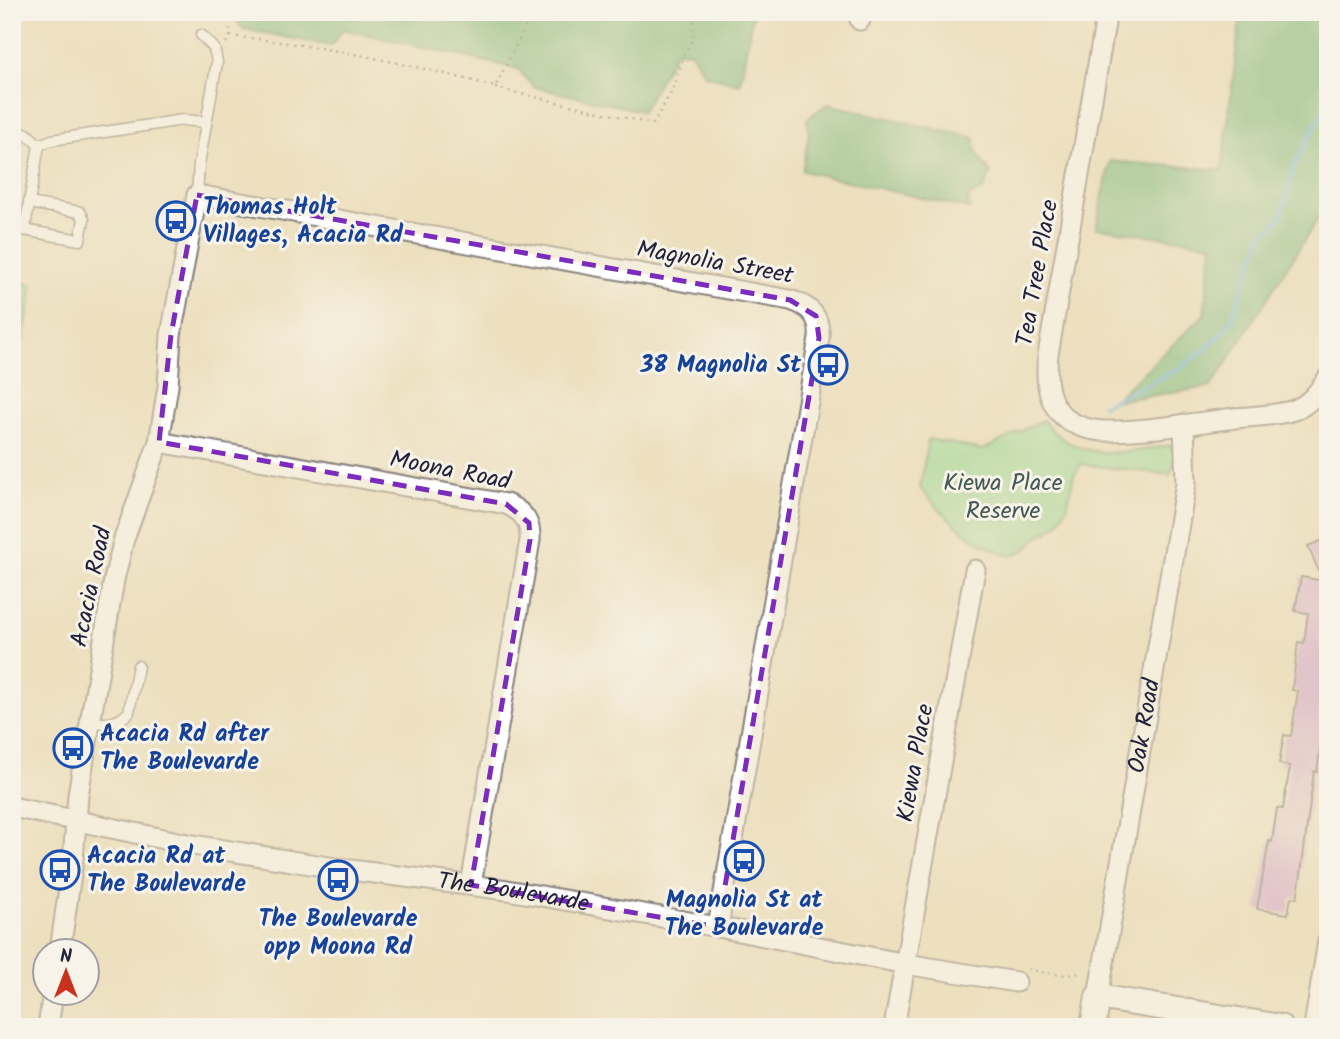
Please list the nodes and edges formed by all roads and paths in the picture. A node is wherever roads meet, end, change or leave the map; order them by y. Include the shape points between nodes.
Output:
1 (228, 12) edge
2 (533, 12) edge
3 (694, 12) edge
4 (819, 12) edge
5 (1107, 12) edge
6 (861, 16) edge
7 (201, 35) dead end
8 (230, 36) junction
9 (217, 62) junction
10 (495, 88) junction
11 (205, 122) junction
12 (12, 128) edge
13 (39, 145) junction
14 (197, 195) junction
15 (29, 203) junction
16 (12, 228) edge
17 (24, 229) junction
18 (1328, 378) edge
19 (1184, 424) junction
20 (159, 442) junction
21 (975, 570) dead end
22 (138, 666) dead end
23 (90, 722) junction
24 (12, 807) edge
25 (76, 820) junction
26 (471, 885) junction
27 (718, 927) junction
28 (62, 937) edge
29 (1328, 942) edge
30 (906, 964) junction
31 (1102, 971) junction
32 (1016, 982) joint
33 (1098, 997) junction
34 (51, 1007) edge
35 (48, 1027) edge
36 (894, 1027) edge
37 (1093, 1027) edge
38 (1280, 1027) edge
39 (1314, 1027) edge

1 - 8 path
2 - 10 path
3 - 10 path via 693,39 653,124
4 - 6 path
5 - 19 street, Tea Tree Place via 1048,355 1049,393 1065,418 1092,430
7 - 9 lane via 214,48
8 - 9 path
8 - 10 path via 376,58
9 - 11 lane
11 - 13 lane via 183,121
11 - 14 lane
12 - 13 lane
13 - 15 lane
14 - 20 street, Acacia Road via 171,335
14 - 27 street, Magnolia Street via 790,300 816,316 819,338
15 - 17 lane
15 - 17 lane via 80,212 84,219 80,240
16 - 17 lane
18 - 19 street, Tea Tree Place via 1314,397 1294,410
19 - 31 street, Oak Road via 1182,509
20 - 23 street, Acacia Road via 117,566
20 - 26 street, Moona Road via 506,504 523,514 530,540
21 - 30 street, Kiewa Place
22 - 23 lane via 129,712 118,722
23 - 25 street, Acacia Road
24 - 25 street, The Boulevarde
25 - 26 street, The Boulevarde via 298,862
25 - 28 street, Acacia Road
26 - 27 street, The Boulevarde
27 - 30 street, The Boulevarde
29 - 39 street
30 - 32 street, The Boulevarde
30 - 36 street, Kiewa Place
31 - 32 path via 1070,975 1019,966
31 - 33 street, Oak Road
33 - 37 street, Oak Road
33 - 38 street
34 - 35 street

